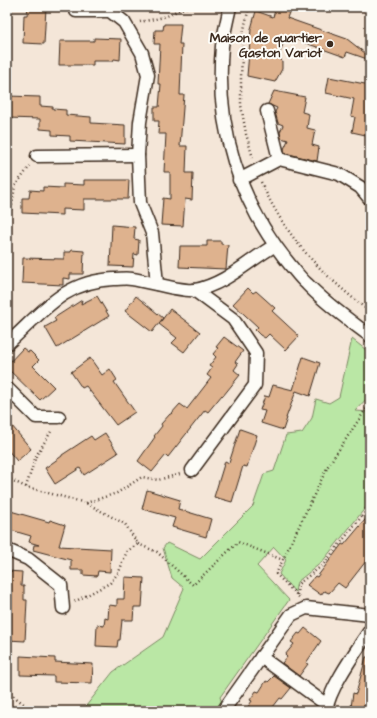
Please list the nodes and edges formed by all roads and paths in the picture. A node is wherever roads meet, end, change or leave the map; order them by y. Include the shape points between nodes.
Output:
1 (180, 7) edge
2 (187, 7) edge
3 (230, 7) edge
4 (177, 10) junction
5 (76, 11) dead end
6 (127, 27) junction
7 (267, 111) dead end
8 (138, 155) junction
9 (37, 156) joint
10 (279, 160) junction
11 (239, 180) junction
12 (370, 199) edge
13 (7, 216) edge
14 (274, 246) junction
15 (157, 284) junction
16 (194, 290) junction
17 (370, 336) edge
18 (7, 344) edge
19 (7, 388) edge
20 (370, 403) edge
21 (59, 417) joint
22 (192, 470) joint
23 (7, 478) edge
24 (26, 487) junction
25 (86, 503) junction
26 (370, 506) edge
27 (138, 544) junction
28 (7, 550) edge
29 (283, 560) junction
30 (297, 595) junction
31 (64, 608) joint
32 (306, 608) junction
33 (370, 615) edge
34 (370, 630) edge
35 (261, 657) junction
36 (7, 691) edge
37 (327, 708) edge
38 (42, 711) edge
39 (223, 711) edge

1 - 4 path
2 - 4 path
3 - 11 street via 222,45 222,105 226,132
4 - 6 path
5 - 6 street via 110,11
6 - 8 street via 142,53 148,75 140,122
7 - 10 street
8 - 9 street
8 - 15 street via 140,203 152,233
9 - 13 path via 15,186 11,211
10 - 11 street
10 - 12 street via 339,174 360,187
11 - 14 street via 253,211
14 - 16 street via 222,281
14 - 17 street via 306,284
15 - 16 street
15 - 18 street via 130,279 103,280 80,285 64,292
16 - 22 street via 233,319 256,353 255,385
19 - 21 street via 36,417
20 - 29 path via 328,466
21 - 24 path via 36,456
22 - 25 path via 158,480 142,477 117,493
23 - 24 path
24 - 25 path
25 - 27 path via 124,524
26 - 30 path via 323,565 298,584
27 - 29 path via 157,552 193,585 238,542
27 - 31 path via 127,551 119,572 110,583
28 - 31 street via 28,559 61,585
29 - 30 path via 276,574
30 - 32 path
32 - 33 street
32 - 35 street via 292,615
34 - 37 street via 341,676
35 - 37 street
35 - 39 street
36 - 38 path via 30,708

